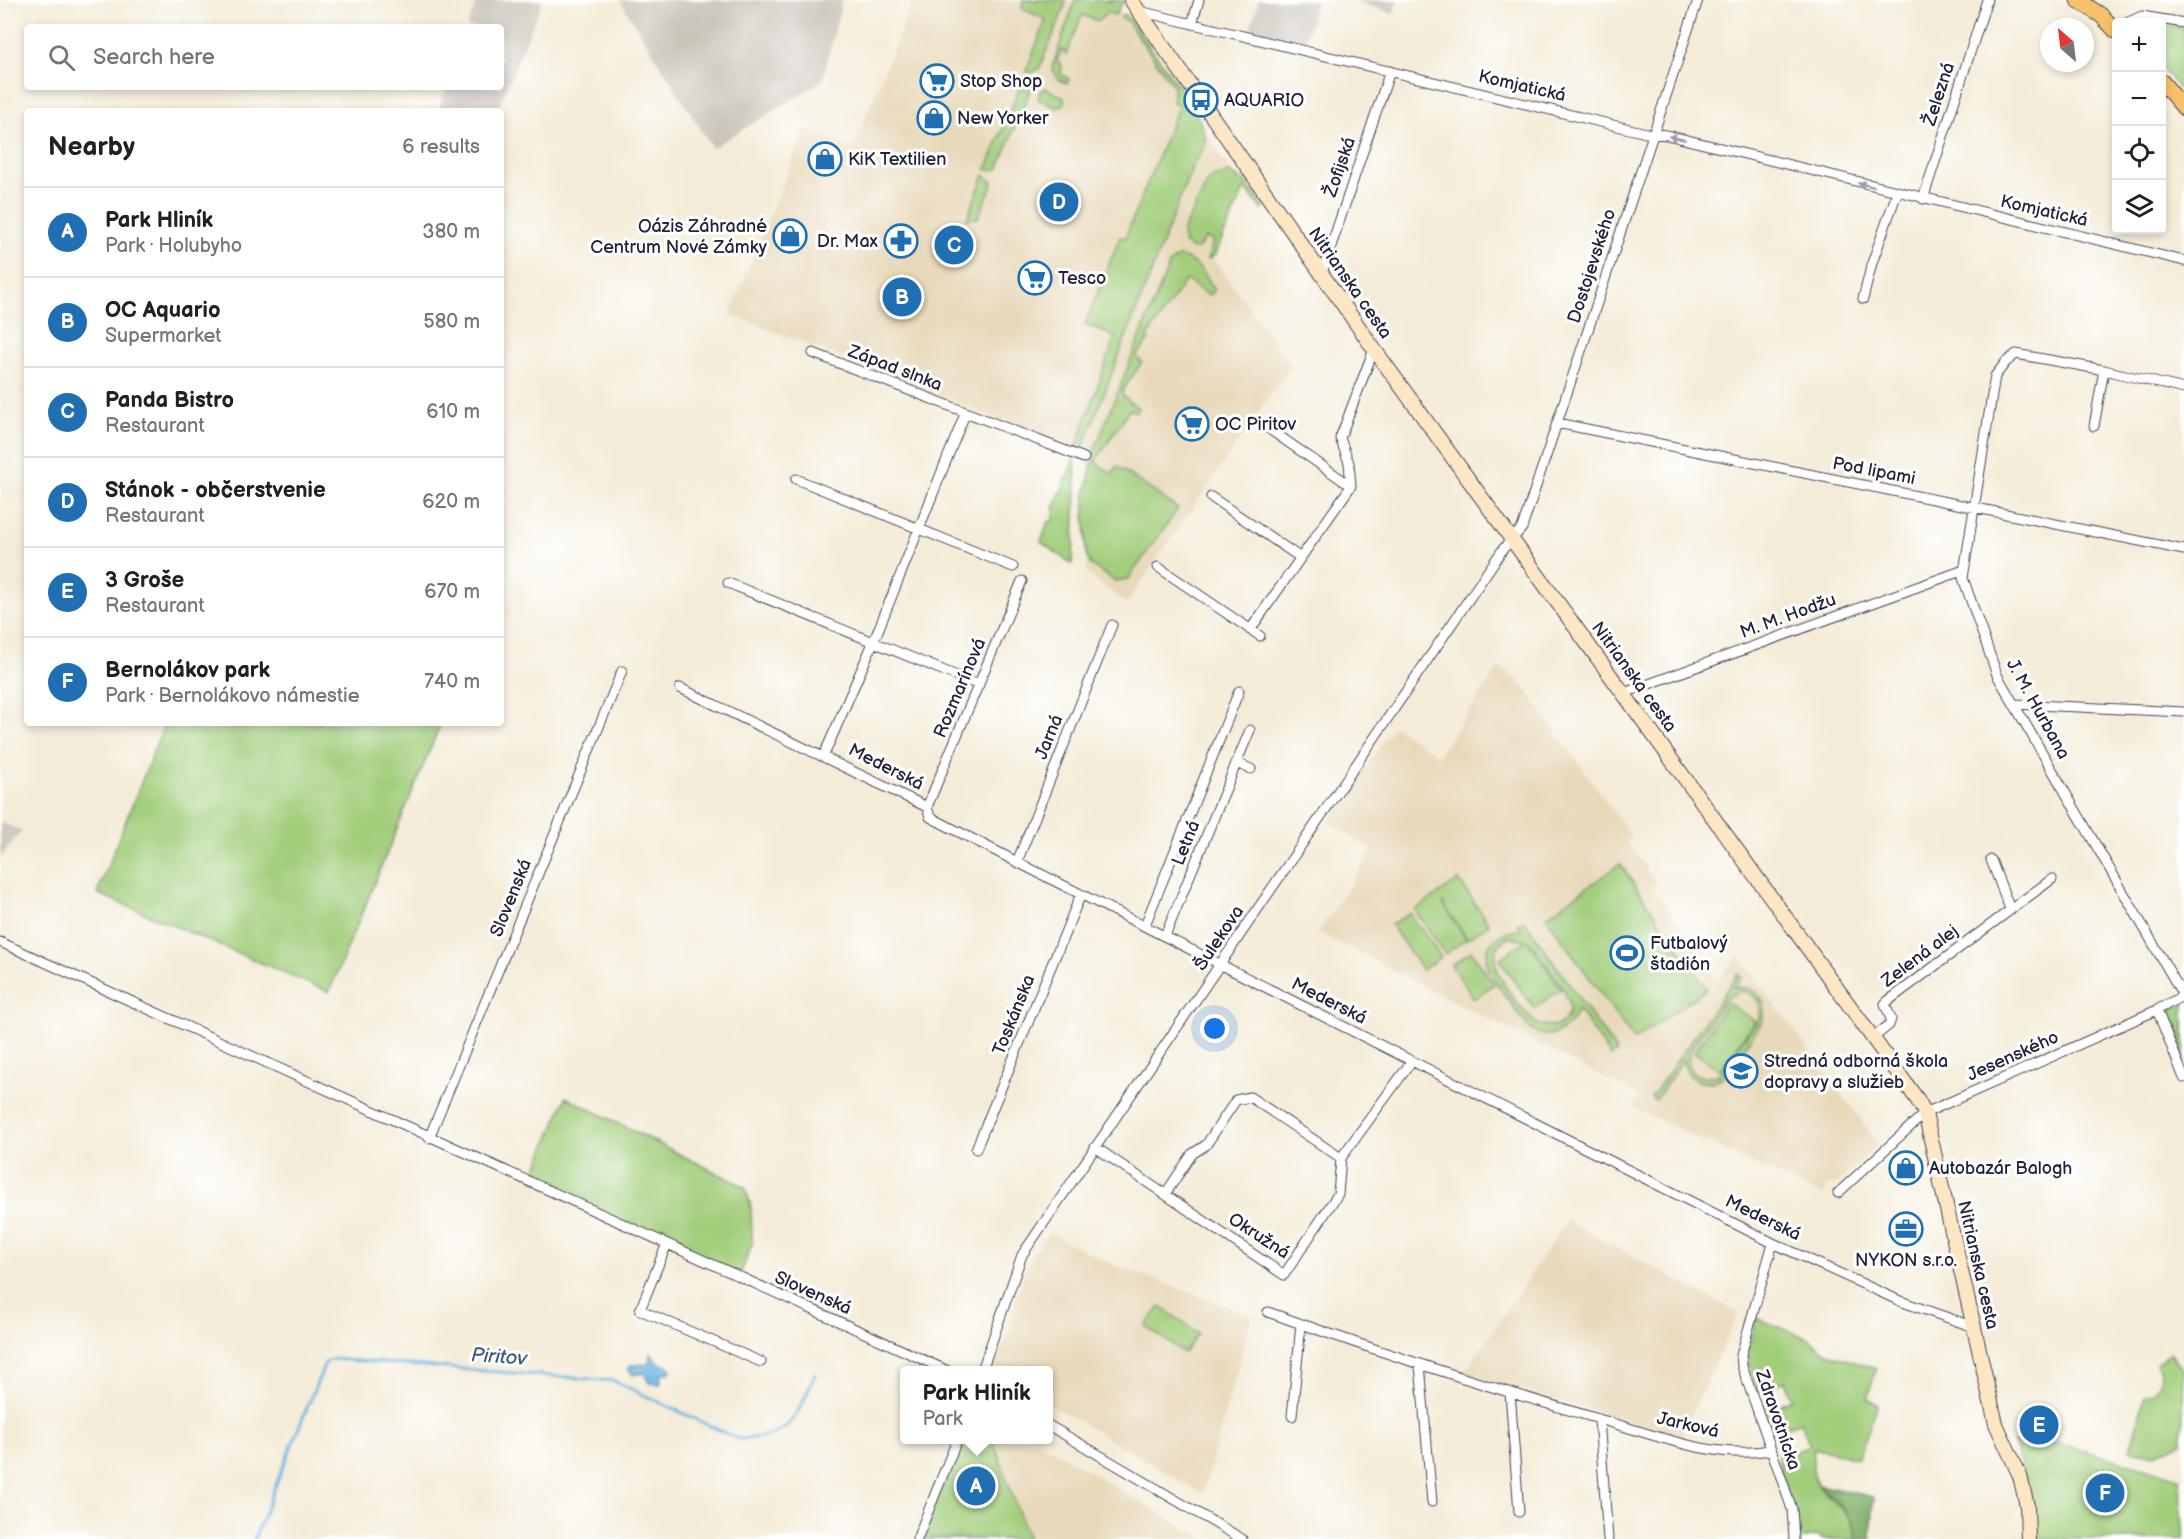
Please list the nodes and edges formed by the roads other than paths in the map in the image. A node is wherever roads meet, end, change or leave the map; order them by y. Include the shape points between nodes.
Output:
1 (1199, 0) edge
2 (1698, 0) edge
3 (1987, 0) edge
4 (2078, 0) edge
5 (1135, 6) edge
6 (2138, 18) edge
7 (2154, 18) edge
8 (2166, 20) edge
9 (2112, 22) edge
10 (2184, 23) edge
11 (1192, 24) junction
12 (1389, 71) junction
13 (2166, 87) edge
14 (2184, 108) edge
15 (1653, 135) junction
16 (1897, 193) junction
17 (1923, 199) junction
18 (2184, 261) edge
19 (1322, 273) junction
20 (1863, 299) dead end
21 (1374, 349) junction
22 (813, 353) dead end
23 (2104, 370) junction
24 (2184, 389) edge
25 (966, 414) junction
26 (1259, 422) dead end
27 (1557, 423) junction
28 (2094, 426) dead end
29 (1084, 458) dead end
30 (1347, 458) junction
31 (1332, 472) junction
32 (796, 479) dead end
33 (1351, 486) junction
34 (1211, 497) dead end
35 (1976, 508) junction
36 (918, 529) junction
37 (1512, 538) junction
38 (2184, 550) edge
39 (1301, 558) junction
40 (1013, 567) dead end
41 (1158, 567) dead end
42 (1964, 570) junction
43 (1022, 581) dead end
44 (728, 583) dead end
45 (1112, 625) dead end
46 (1250, 630) junction
47 (1260, 636) dead end
48 (873, 643) junction
49 (622, 671) dead end
50 (979, 685) junction
51 (680, 688) dead end
52 (1239, 691) dead end
53 (1624, 693) junction
54 (2016, 704) junction
55 (2184, 712) edge
56 (1250, 730) dead end
57 (824, 755) junction
58 (1236, 763) junction
59 (1251, 769) dead end
60 (927, 807) junction
61 (1991, 860) dead end
62 (1017, 862) junction
63 (2052, 879) dead end
64 (1081, 894) junction
65 (2010, 909) junction
66 (1144, 926) junction
67 (1165, 936) junction
68 (0, 942) edge
69 (1221, 964) junction
70 (2184, 995) edge
71 (2157, 1010) junction
72 (1873, 1038) junction
73 (1412, 1061) junction
74 (2184, 1078) edge
75 (1925, 1113) junction
76 (429, 1138) junction
77 (1095, 1147) junction
78 (976, 1149) dead end
79 (1341, 1158) junction
80 (1166, 1193) junction
81 (1838, 1193) dead end
82 (1773, 1243) junction
83 (666, 1246) junction
84 (1268, 1311) dead end
85 (1301, 1324) junction
86 (1974, 1328) junction
87 (761, 1362) dead end
88 (1420, 1365) junction
89 (935, 1366) edge
90 (984, 1366) edge
91 (1510, 1392) junction
92 (1292, 1416) dead end
93 (1599, 1419) junction
94 (1053, 1428) edge
95 (955, 1444) edge
96 (1770, 1449) junction
97 (1432, 1502) dead end
98 (1519, 1512) dead end
99 (916, 1539) edge
100 (1242, 1539) edge
101 (1608, 1539) edge
102 (1794, 1539) edge
103 (2028, 1539) edge

1 - 11 street
2 - 15 street, Dostojevského
3 - 17 street, Železná
4 - 9 main road
5 - 11 street, Komjatická
5 - 19 main road, Nitrianska cesta
6 - 7 street
8 - 10 street
11 - 12 street, Komjatická
12 - 15 street, Komjatická
12 - 19 street, Žofijská
13 - 14 main road
16 -> 15 street, Komjatická via 1667,135
15 - 27 street, Dostojevského
16 - 17 street, Komjatická
16 - 20 street
17 - 18 street, Komjatická
19 - 21 main road, Nitrianska cesta
21 - 30 street via 1340,438
21 - 37 main road, Nitrianska cesta
22 - 25 street, Západ slnka
23 - 24 street
23 - 28 street
23 - 35 street, J. M. Hurbana via 2016,354 2006,362 1995,376
25 - 29 street, Západ slnka
25 - 36 street
26 - 31 street
27 - 35 street, Pod lipami
27 - 37 street, Dostojevského via 1522,528
30 - 31 street via 1343,468
30 - 33 street
31 - 33 street
32 - 36 street
33 - 39 street
34 - 39 street
35 - 38 street, Pod lipami
35 - 42 street, J. M. Hurbana
36 - 40 street
36 - 48 street
37 - 53 main road, Nitrianska cesta
37 - 69 street, Šulekova
39 - 46 street
41 - 46 street
42 - 53 street, M. M. Hodžu
42 - 54 street, J. M. Hurbana via 1963,578 1997,675
43 - 50 street, Rozmarínová
44 - 48 street
45 - 62 street, Jarná
46 - 47 street
48 - 50 street
48 - 57 street
49 - 76 street, Slovenská
50 - 60 street, Rozmarínová
51 - 57 street, Mederská
52 - 66 street
53 - 72 main road, Nitrianska cesta
54 - 55 street
54 - 70 street, J. M. Hurbana
56 - 58 street, Letná
57 - 60 street, Mederská
58 - 59 street
58 - 67 street, Letná
60 - 62 street, Mederská via 930,817
61 - 65 street
62 - 64 street, Mederská
63 - 65 street, Zelená alej
64 - 66 street, Mederská
64 - 78 street, Toskánska
65 - 72 street, Zelená alej via 1888,1000 1885,1004 1891,1019
66 - 67 street, Mederská
67 - 69 street, Mederská
68 - 76 street, Slovenská
69 - 73 street, Mederská
69 - 77 street, Šulekova
70 - 71 street, Jesenského
71 - 74 street
71 - 75 street, Jesenského
72 - 75 main road, Nitrianska cesta
73 - 79 street
73 - 82 street, Mederská
75 - 81 street, Jesenského
75 - 86 main road, Nitrianska cesta
76 - 83 street, Slovenská
77 - 80 street, Okružná
77 - 90 street, Šulekova via 1022,1254
79 - 80 street via 1250,1097 1236,1100
79 - 80 street, Okružná via 1338,1194 1284,1275
82 - 86 street, Mederská via 1899,1301
82 - 96 street, Zdravotnícka via 1742,1355 1742,1366
83 - 87 street via 640,1310
83 - 89 street, Slovenská
84 - 85 street, Jarková
85 - 88 street, Jarková
85 - 92 street
86 - 103 main road, Nitrianska cesta via 1995,1424 2020,1476 2027,1506
88 - 91 street, Jarková
88 - 97 street
91 - 93 street, Jarková
91 - 98 street
93 - 96 street, Jarková via 1691,1446 1748,1454
93 - 101 street
94 - 100 street
95 - 99 street
96 - 102 street, Zdravotnícka via 1792,1509

